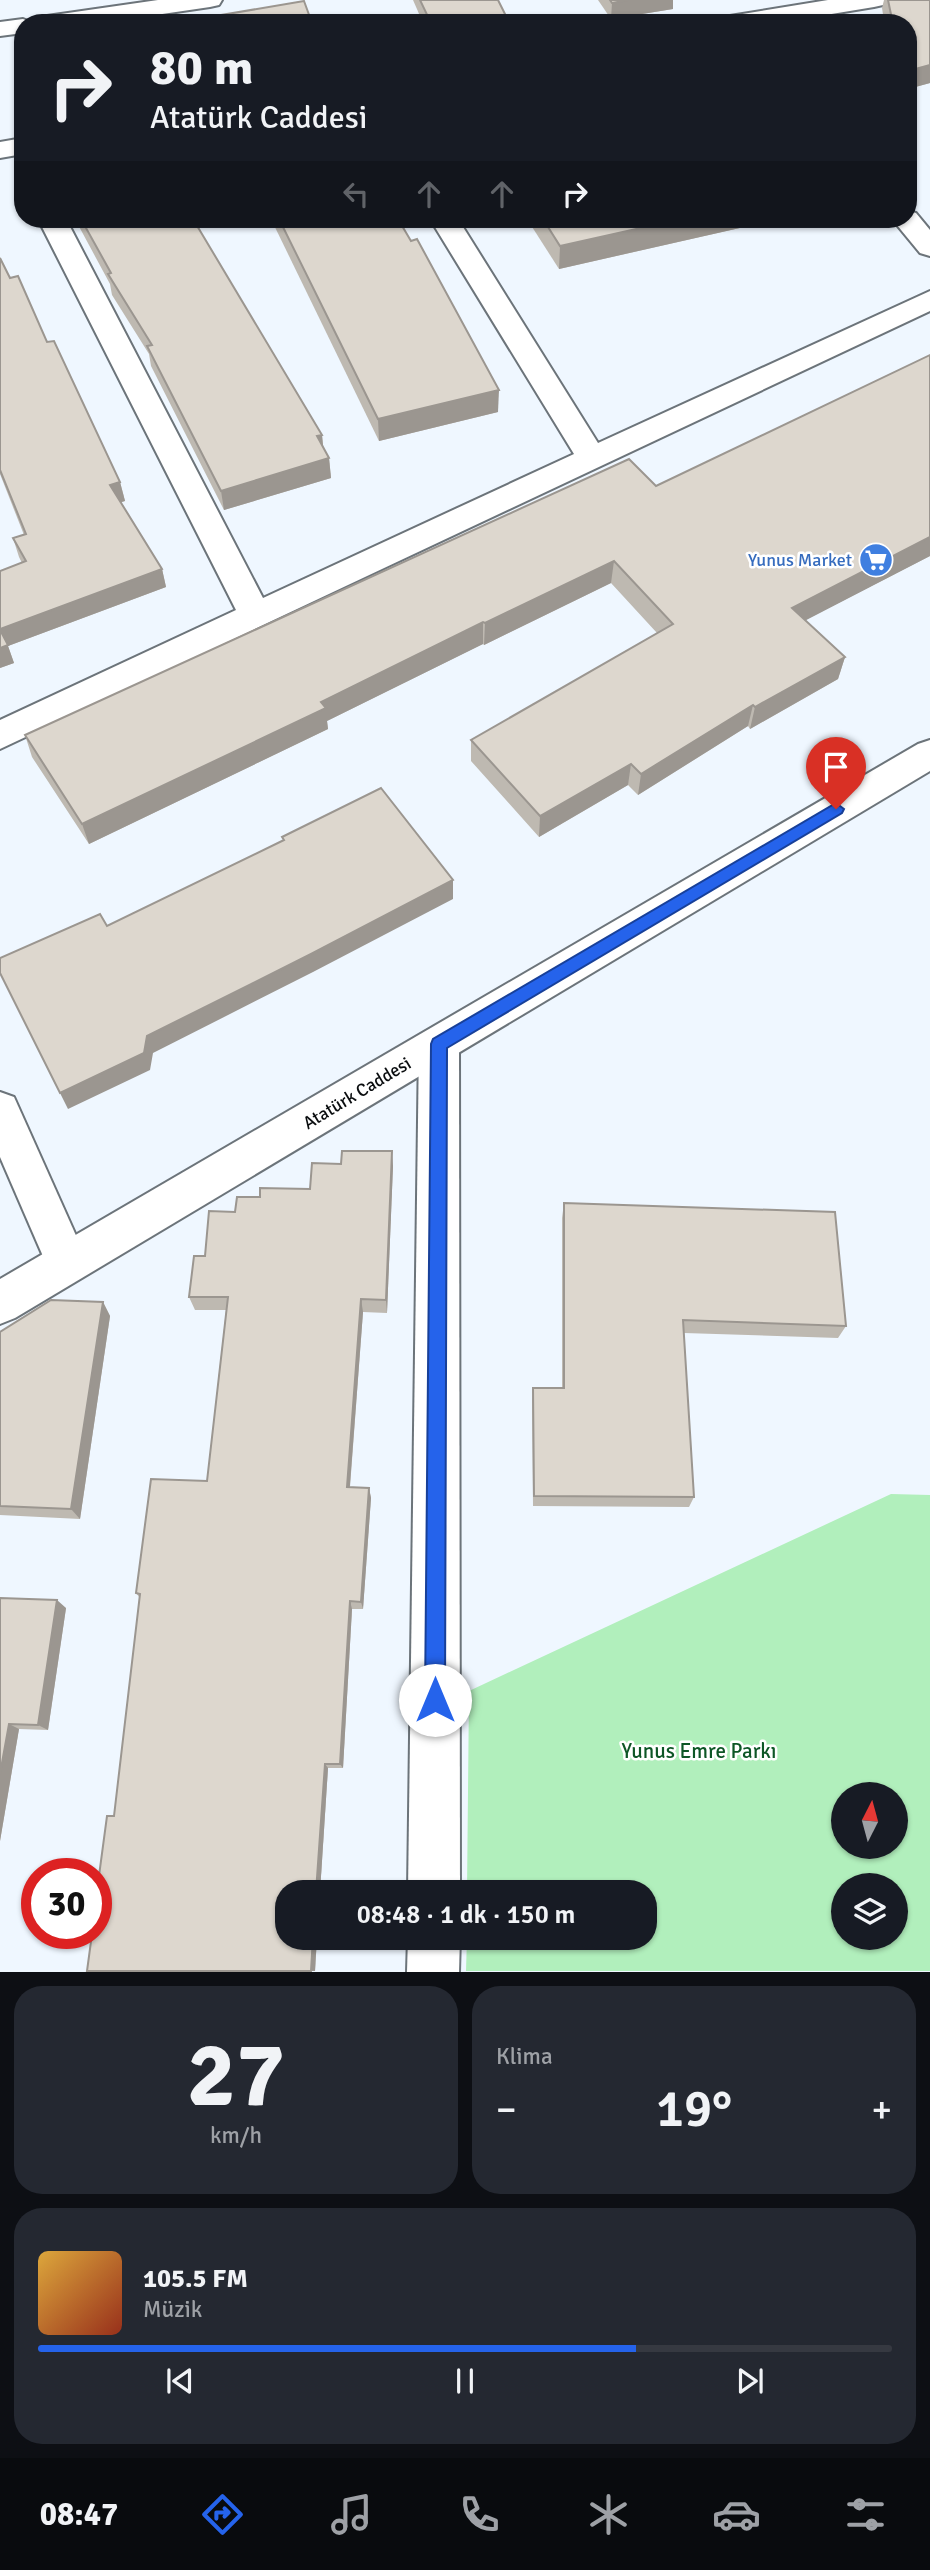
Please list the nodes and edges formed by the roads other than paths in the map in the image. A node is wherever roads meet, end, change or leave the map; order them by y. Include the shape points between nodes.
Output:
1 (210, 0) edge
2 (716, 0) edge
3 (874, 0) edge
4 (111, 14) edge
5 (728, 14) edge
6 (786, 14) edge
7 (57, 228) edge
8 (450, 228) edge
9 (914, 228) edge
10 (930, 247) edge
11 (930, 300) edge
12 (592, 458) junction
13 (255, 614) junction
14 (0, 735) edge
15 (930, 754) edge
16 (439, 1044) junction
17 (0, 1110) edge
18 (67, 1263) junction
19 (0, 1303) edge
20 (434, 1880) edge
21 (434, 1950) edge
22 (433, 1972) edge

1 - 4 street
2 - 5 street
3 - 6 street
7 - 13 street
8 - 12 street
9 - 10 street
11 - 12 street
12 - 13 street
13 - 14 street
15 - 16 street, Atatürk Caddesi
16 - 18 street, Atatürk Caddesi
16 - 20 street
17 - 18 street
18 - 19 street, Atatürk Caddesi
21 - 22 street

